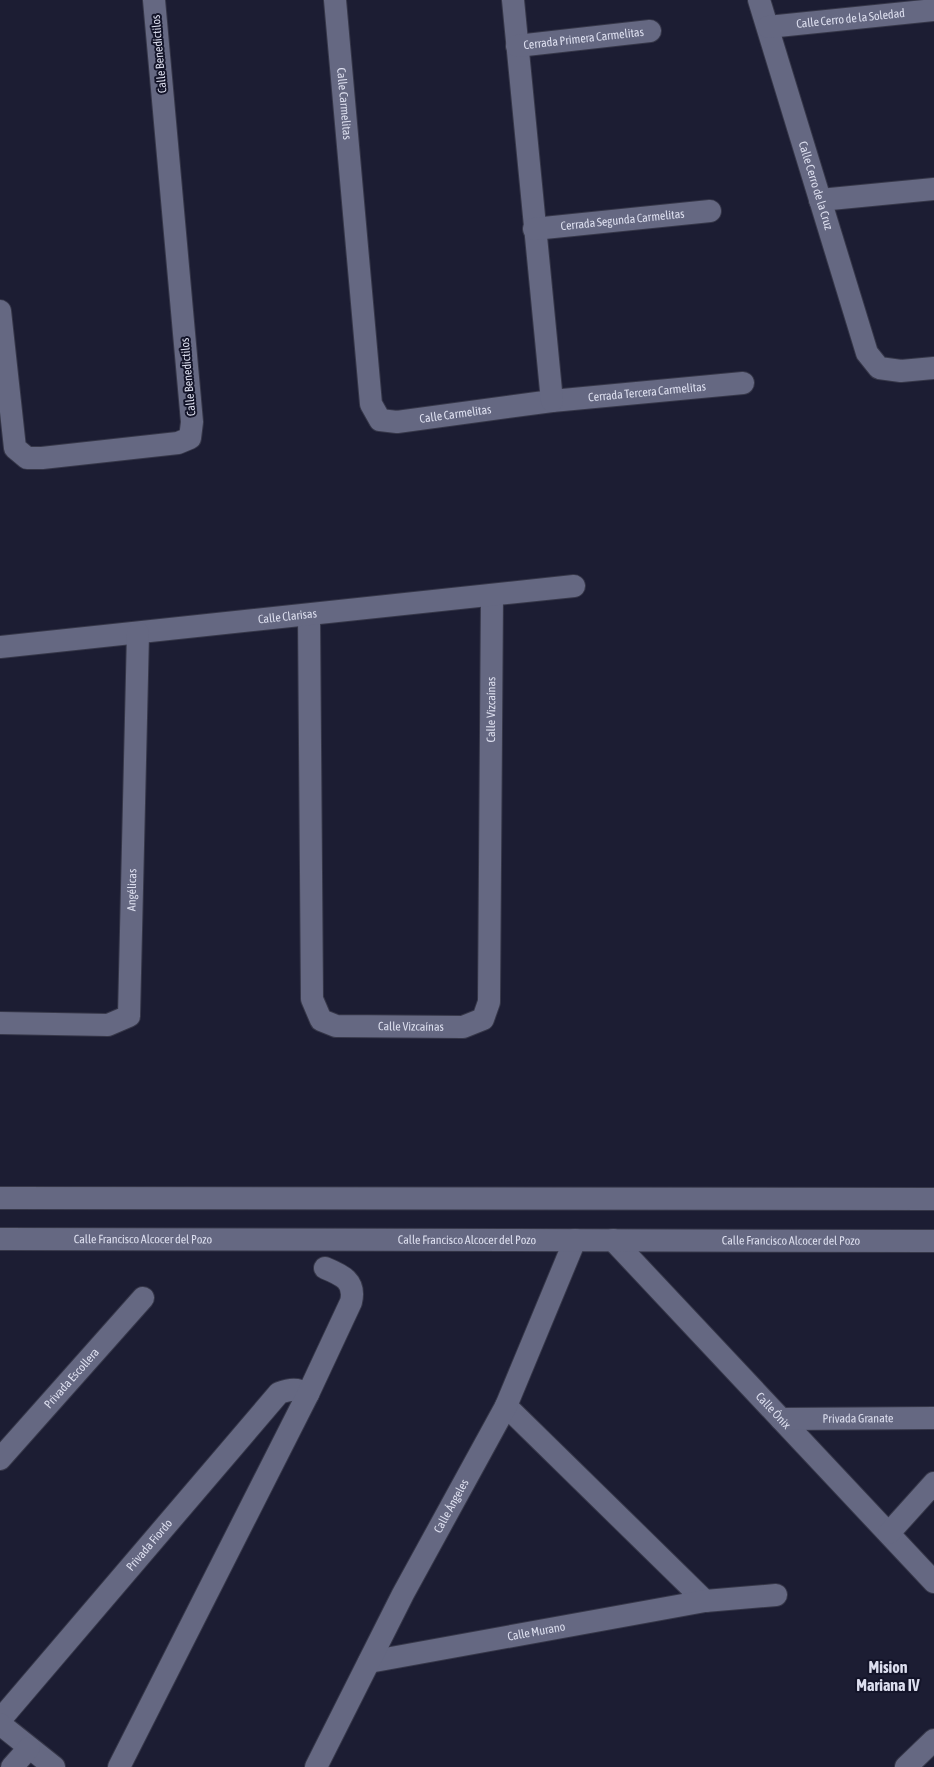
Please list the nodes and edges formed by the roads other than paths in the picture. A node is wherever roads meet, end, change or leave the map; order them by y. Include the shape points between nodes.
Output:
1 (154, 0) edge
2 (335, 0) edge
3 (513, 0) edge
4 (760, 0) edge
5 (934, 10) edge
6 (768, 27) junction
7 (650, 31) dead end
8 (517, 46) junction
9 (934, 189) edge
10 (820, 200) junction
11 (710, 211) dead end
12 (534, 229) junction
13 (0, 311) edge
14 (934, 368) edge
15 (744, 383) dead end
16 (552, 401) junction
17 (574, 586) dead end
18 (492, 595) junction
19 (309, 615) junction
20 (138, 633) junction
21 (0, 647) edge
22 (0, 1023) edge
23 (0, 1198) edge
24 (934, 1198) edge
25 (0, 1240) edge
26 (575, 1240) junction
27 (613, 1240) junction
28 (934, 1241) edge
29 (325, 1268) dead end
30 (143, 1298) dead end
31 (308, 1394) junction
32 (506, 1406) junction
33 (934, 1418) edge
34 (781, 1419) junction
35 (0, 1459) edge
36 (934, 1483) edge
37 (888, 1534) junction
38 (934, 1582) edge
39 (776, 1595) dead end
40 (705, 1601) junction
41 (369, 1662) junction
42 (0, 1720) edge
43 (0, 1724) edge
44 (934, 1740) edge
45 (30, 1748) junction
46 (12, 1767) edge
47 (54, 1767) edge
48 (119, 1767) edge
49 (316, 1767) edge
50 (892, 1767) edge
51 (906, 1767) edge

1 - 13 street, Calle Benedictilos via 192,422 190,438 178,443 27,458 15,448
2 - 16 street, Calle Carmelitas via 371,404 380,420 397,422
3 - 8 street
4 - 6 street, Calle Cerro de la Cruz
5 - 6 street, Calle Cerro de la Soledad
6 - 10 street, Calle Cerro de la Cruz
7 - 8 street, Cerrada Primera Carmelitas
8 - 12 street
9 - 10 street
10 - 14 street, Calle Cerro de la Cruz via 867,353 879,368 901,371
11 - 12 street, Cerrada Segunda Carmelitas
12 - 16 street
15 - 16 street, Cerrada Tercera Carmelitas
17 - 18 street, Calle Clarisas
18 - 19 street, Calle Clarisas
18 - 19 street, Calle Vizcaínas via 489,1002 483,1019 463,1027 336,1026 321,1020 312,999
19 - 20 street, Calle Clarisas
20 - 21 street, Calle Clarisas
20 - 22 street, Angélicas via 129,1016 108,1025
23 - 24 street
25 - 26 street, Calle Francisco Alcocer del Pozo
26 - 27 street, Calle Francisco Alcocer del Pozo
26 - 32 street, Calle Ángeles
27 - 28 street, Calle Francisco Alcocer del Pozo
27 - 34 street, Calle Ónix
29 - 31 street via 341,1275 352,1287 353,1295
30 - 35 street, Privada Escollera
31 - 42 street, Privada Fiordo via 294,1389 279,1393
31 - 48 street
32 - 40 street
32 - 41 street, Calle Ángeles via 403,1594
33 - 34 street, Privada Granate
34 - 37 street, Calle Ónix
36 - 37 street
37 - 38 street, Calle Ónix
39 - 40 street, Calle Murano
40 - 41 street, Calle Murano
41 - 49 street, Calle Ángeles
43 - 45 street
44 - 51 street
45 - 46 street
45 - 47 street
50 - 51 street

